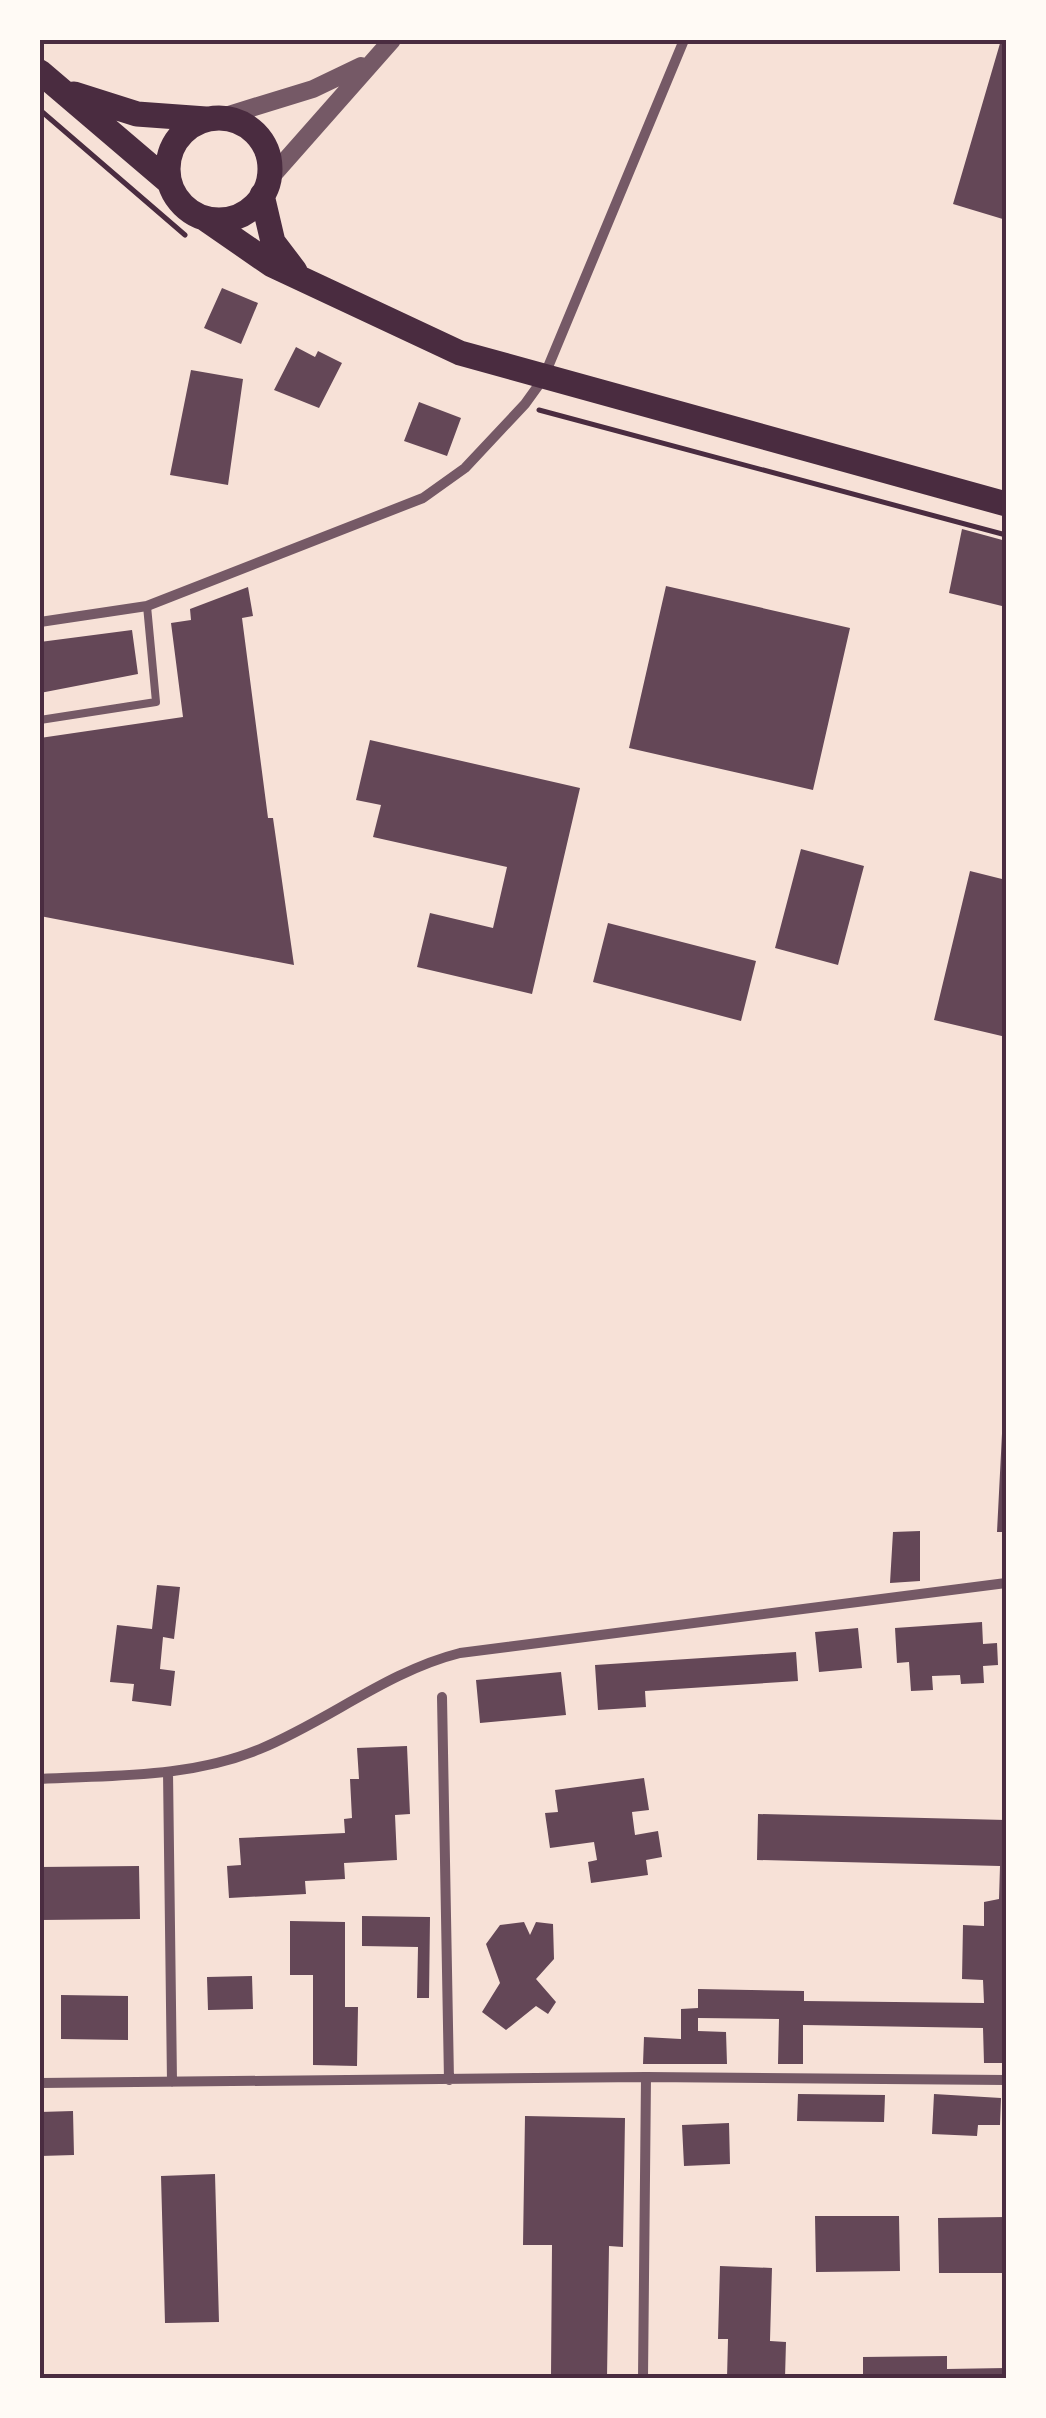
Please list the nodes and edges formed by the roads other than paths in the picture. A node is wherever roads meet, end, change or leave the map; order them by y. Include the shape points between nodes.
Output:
1 (392, 40) edge
2 (684, 40) edge
3 (371, 61) junction
4 (48, 79) edge
5 (215, 118) junction
6 (169, 182) junction
7 (266, 186) junction
8 (204, 218) junction
9 (306, 281) junction
10 (543, 379) junction
11 (1006, 504) edge
12 (147, 606) junction
13 (40, 622) edge
14 (40, 720) edge
15 (1006, 1584) edge
16 (442, 1697) dead end
17 (168, 1772) junction
18 (40, 1779) edge
19 (646, 2078) junction
20 (449, 2080) junction
21 (1006, 2080) edge
22 (172, 2082) junction
23 (40, 2083) edge
24 (643, 2378) edge

1 - 3 street
2 - 10 street
3 - 5 street via 313,90
3 - 7 street
4 - 5 main road via 137,114
4 - 6 main road
5 - 6 main road via 191,127 180,140
5 - 7 main road via 239,121 257,134 268,155
6 - 8 main road via 180,203
7 - 8 main road via 238,216
7 - 9 main road via 272,242
8 - 9 main road via 251,253
9 - 10 main road via 423,338
10 - 11 main road
10 - 12 street via 465,468 434,492
12 - 13 street
12 - 14 lane via 156,702
15 - 17 street via 460,1653 414,1668 265,1747
16 - 20 street
17 - 18 street
17 - 22 street
19 - 20 street
19 - 21 street
19 - 24 street
20 - 22 street
22 - 23 street

